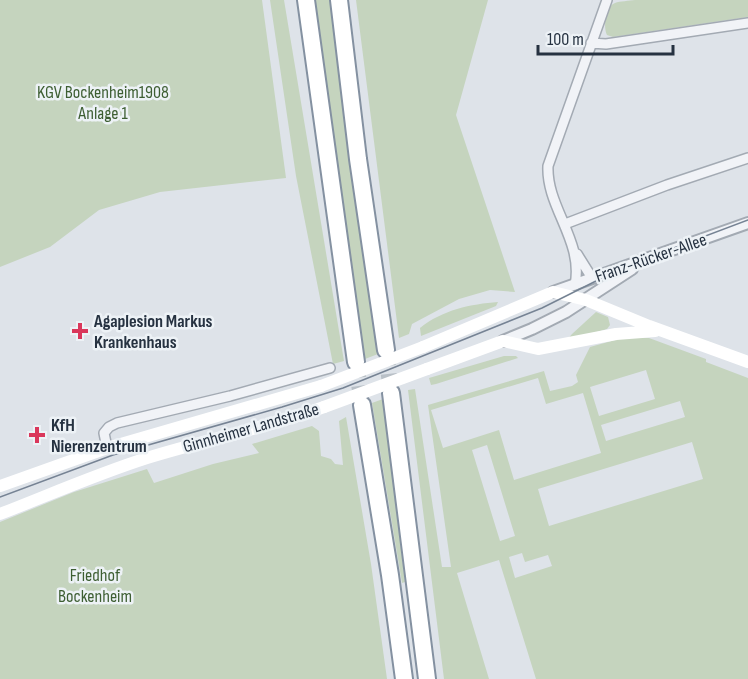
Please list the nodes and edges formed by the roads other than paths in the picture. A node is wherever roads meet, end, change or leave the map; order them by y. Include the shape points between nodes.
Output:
1 (306, 0) edge
2 (339, 0) edge
3 (607, 0) edge
4 (748, 23) edge
5 (591, 43) junction
6 (748, 158) edge
7 (748, 223) edge
8 (565, 224) junction
9 (573, 246) junction
10 (651, 259) junction
11 (592, 278) junction
12 (575, 285) junction
13 (598, 290) junction
14 (553, 292) junction
15 (586, 300) junction
16 (611, 310) junction
17 (660, 331) junction
18 (599, 337) junction
19 (503, 341) junction
20 (386, 350) tunnel mouth
21 (356, 362) tunnel mouth
22 (748, 362) edge
23 (330, 368) dead end
24 (391, 393) tunnel mouth
25 (362, 405) tunnel mouth
26 (107, 448) junction
27 (0, 486) edge
28 (0, 514) edge
29 (404, 679) edge
30 (427, 679) edge

1 - 21 highway
2 - 20 highway
3 - 5 street
4 - 5 street
5 - 8 street via 548,166 551,189
6 - 8 street
7 - 10 street, Franz-Rücker-Allee
8 - 9 street
9 - 11 street
9 - 12 street
10 - 11 street, Franz-Rücker-Allee
10 - 13 street, Ginnheimer Landstraße
11 - 12 street, Franz-Rücker-Allee
11 - 13 street
12 - 14 street, Franz-Rücker-Allee
13 - 15 street, Ginnheimer Landstraße
13 - 16 street
14 - 15 main road
14 - 26 main road, Ginnheimer Landstraße, bridge via 321,386
15 - 16 main road
15 - 19 street, Ginnheimer Landstraße
16 - 17 main road
16 - 18 main road via 614,325
17 - 18 main road
17 - 22 main road
18 - 19 main road via 538,349
19 - 28 main road, Ginnheimer Landstraße, bridge via 270,425 139,461
23 - 26 street, Ginnheimer Landstraße via 117,423 104,434
24 - 30 highway
25 - 29 highway
26 - 27 main road, Ginnheimer Landstraße

